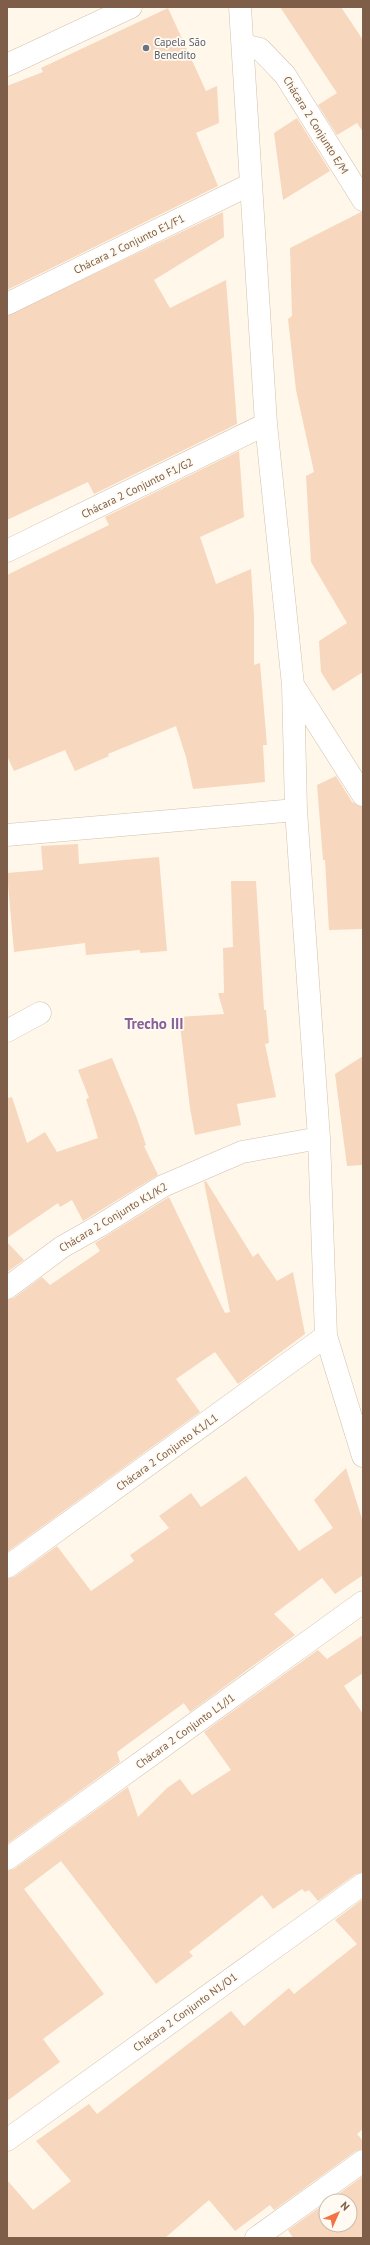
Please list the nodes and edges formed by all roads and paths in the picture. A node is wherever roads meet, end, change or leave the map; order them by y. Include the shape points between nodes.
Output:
1 (131, 7) edge
2 (240, 7) edge
3 (243, 44) junction
4 (7, 65) edge
5 (251, 184) junction
6 (363, 200) edge
7 (7, 304) edge
8 (266, 424) junction
9 (7, 551) edge
10 (293, 685) junction
11 (363, 795) edge
12 (296, 810) junction
13 (7, 835) edge
14 (40, 1013) dead end
15 (7, 1031) edge
16 (319, 1138) junction
17 (7, 1288) edge
18 (326, 1336) junction
19 (363, 1453) edge
20 (7, 1567) edge
21 (363, 1602) edge
22 (7, 1859) edge
23 (363, 1884) edge
24 (7, 2140) edge
25 (363, 2160) edge
26 (256, 2238) edge

1 - 4 street
2 - 3 street
3 - 5 street
3 - 6 street, Chácara 2 Conjunto E/M via 260,49 285,75
5 - 7 street, Chácara 2 Conjunto E1/F1
5 - 8 street
8 - 9 street, Chácara 2 Conjunto F1/G2
8 - 10 street
10 - 11 street
10 - 12 street
12 - 13 street
12 - 16 street
14 - 15 street
16 - 17 street, Chácara 2 Conjunto K1/K2 via 242,1152 163,1186 62,1247
16 - 18 street
18 - 19 street
18 - 20 street, Chácara 2 Conjunto K1/L1
21 - 22 street, Chácara 2 Conjunto L1/J1
23 - 24 street, Chácara 2 Conjunto N1/O1
25 - 26 street

